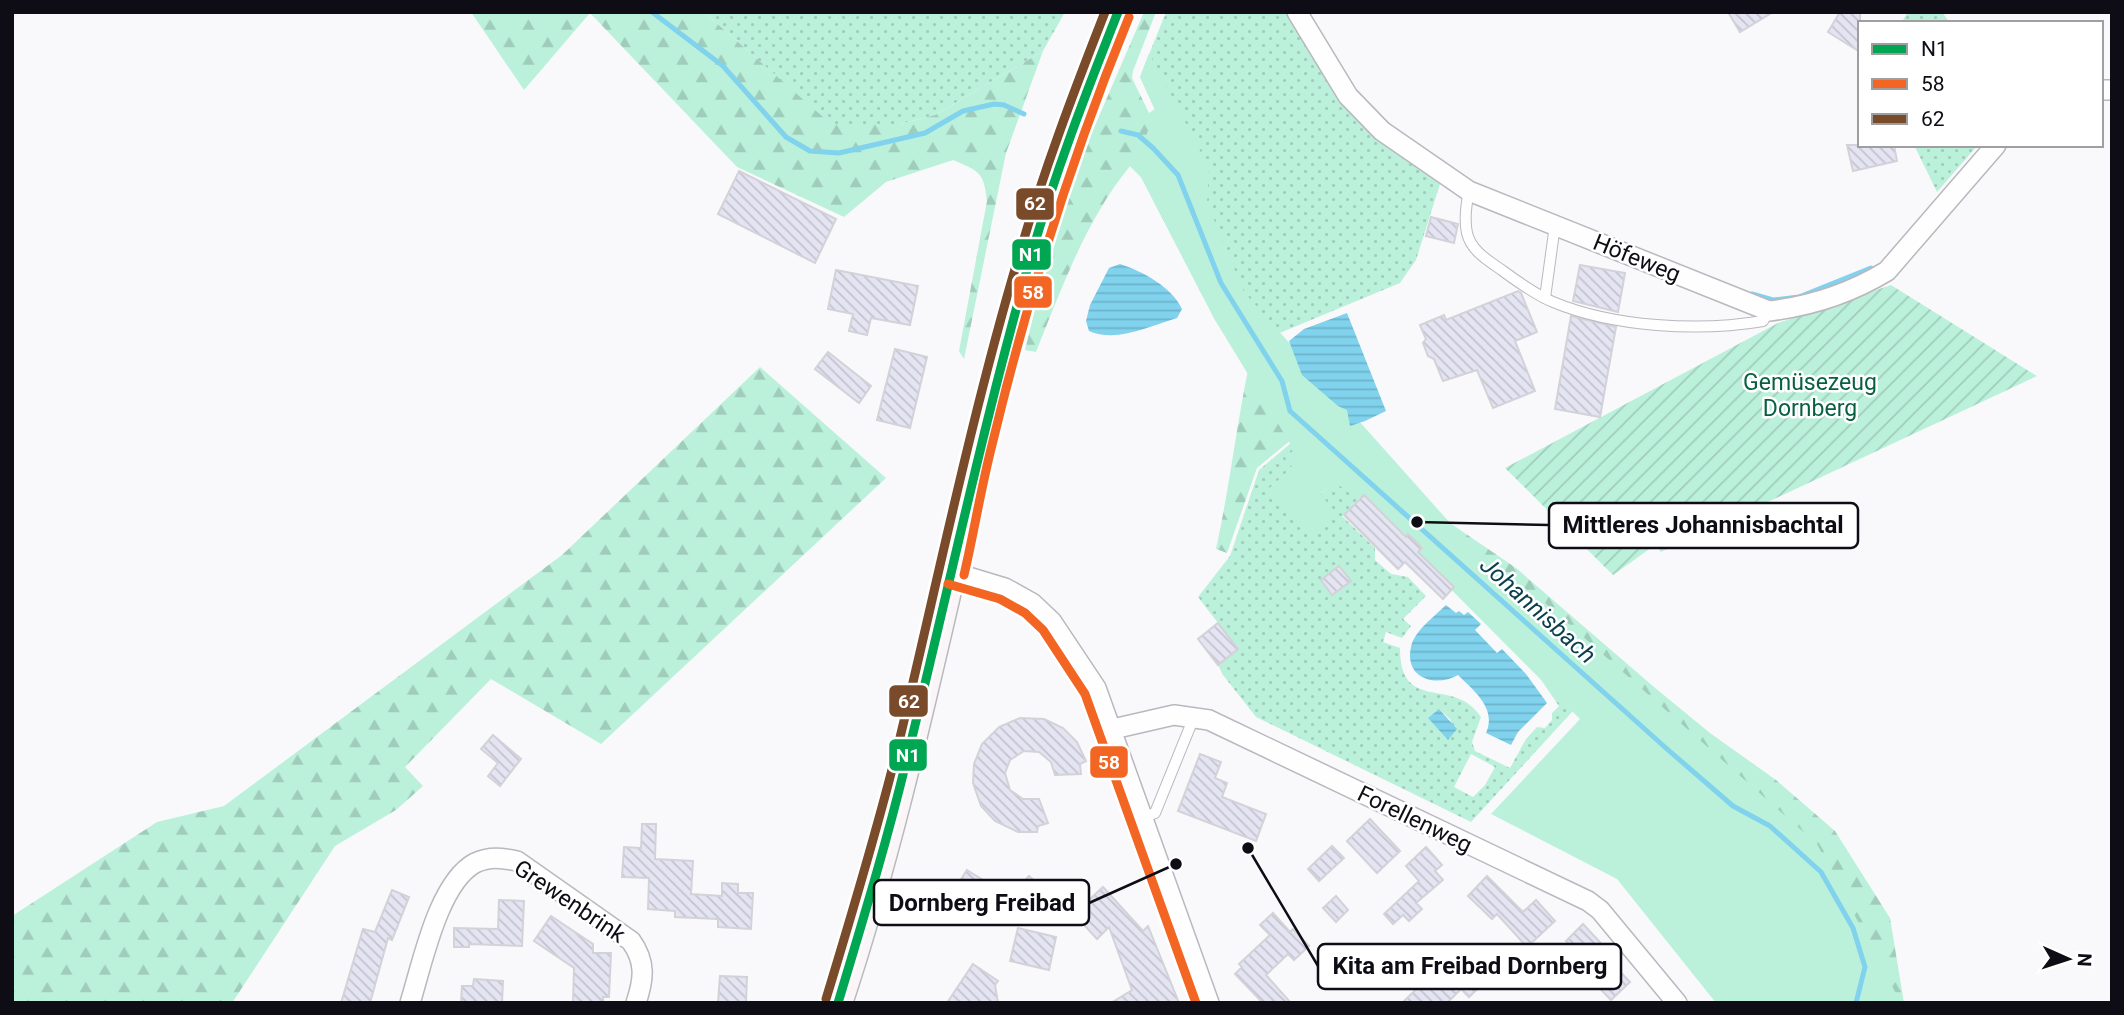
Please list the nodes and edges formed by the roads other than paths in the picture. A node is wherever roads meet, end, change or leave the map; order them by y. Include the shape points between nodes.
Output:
1 (1118, 12) edge
2 (1297, 12) edge
3 (1994, 147) edge
4 (1469, 191) junction
5 (1555, 225) junction
6 (1545, 298) junction
7 (1769, 311) junction
8 (952, 572) junction
9 (1194, 716) junction
10 (1113, 729) junction
11 (1144, 817) junction
12 (411, 1003) edge
13 (636, 1003) edge
14 (838, 1003) edge
15 (1209, 1003) edge
16 (1677, 1003) edge

1 - 8 main road via 1036,241 980,443
2 - 4 street, Höfeweg via 1348,96 1382,131
3 - 7 street via 1886,271 1829,299
4 - 5 street, Höfeweg
4 - 6 lane via 1467,235 1478,253
5 - 6 lane
5 - 7 street, Höfeweg
6 - 7 lane via 1585,313 1647,324 1740,325 1763,321
8 - 10 street via 1005,587 1042,612 1096,688
8 - 14 main road via 880,866
9 - 10 street, Forellenweg via 1157,717
9 - 11 lane via 1155,813
9 - 16 street, Forellenweg via 1588,901
10 - 11 street
11 - 15 street
12 - 13 street, Grewenbrink via 434,922 448,892 473,864 500,857 517,861 631,941 644,969

